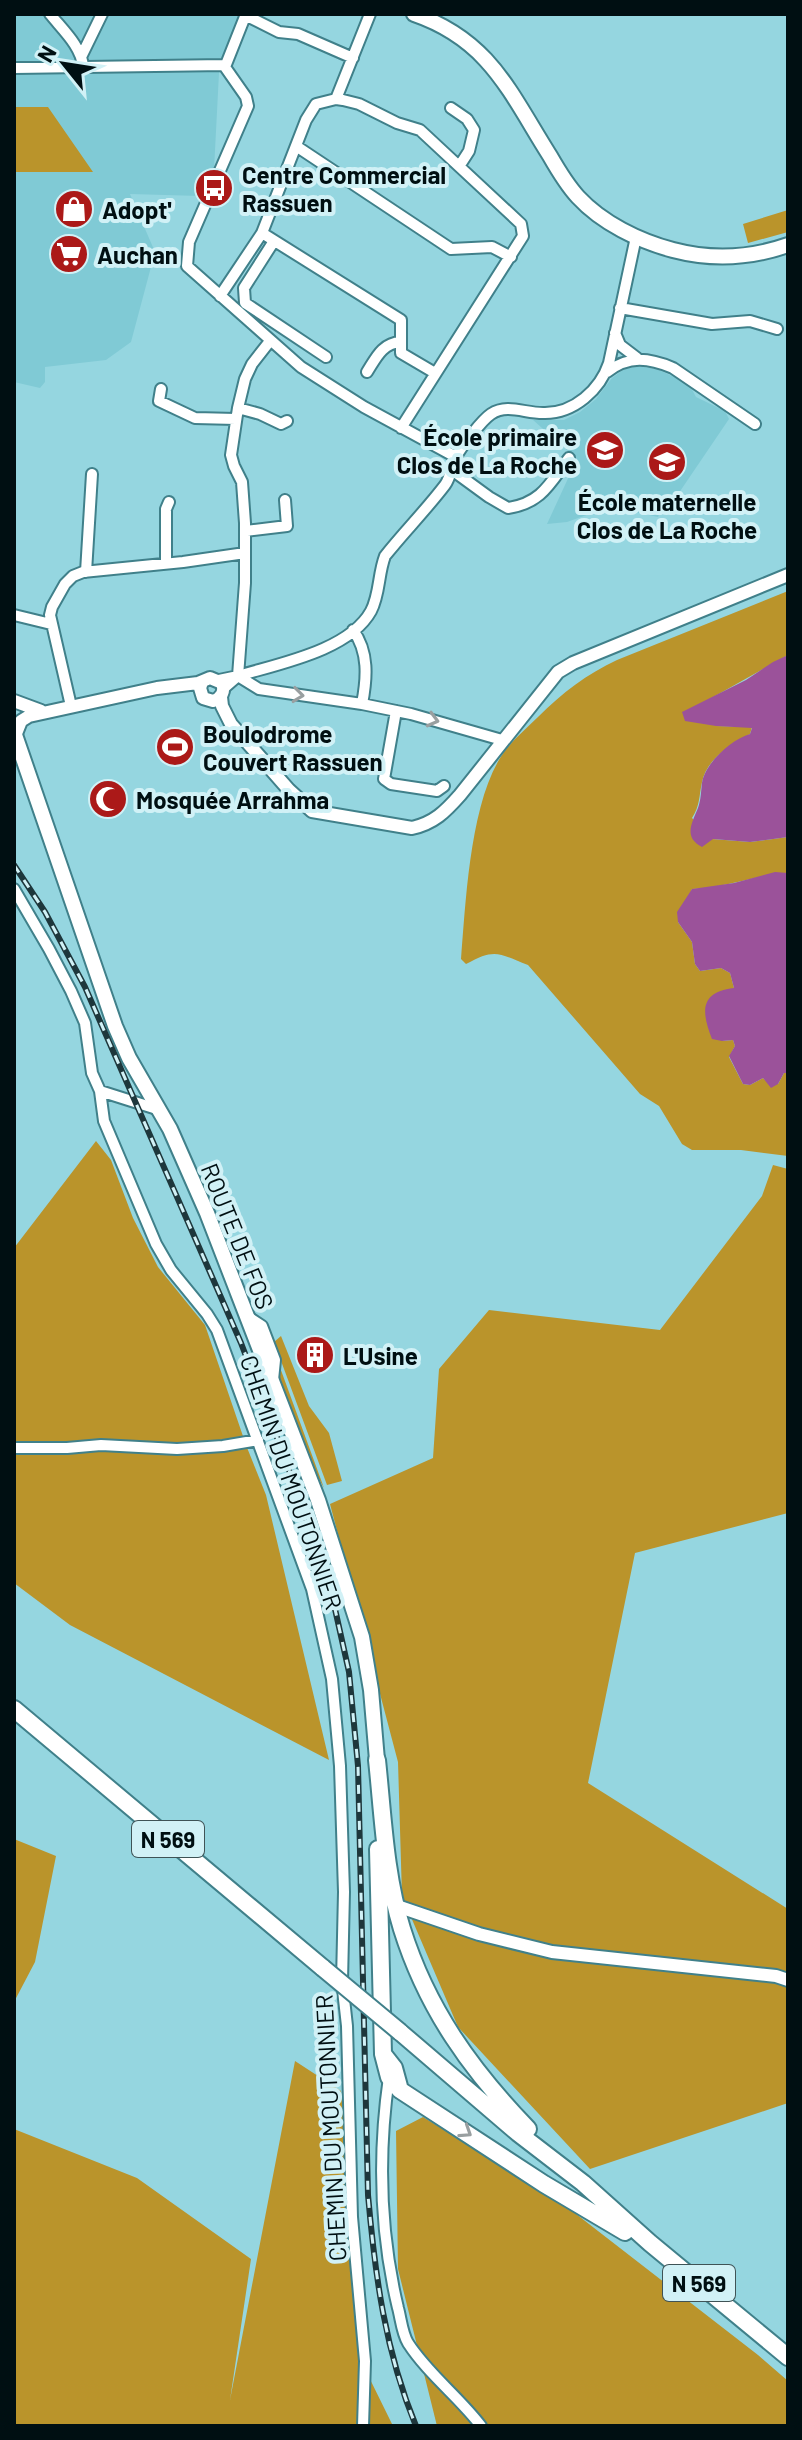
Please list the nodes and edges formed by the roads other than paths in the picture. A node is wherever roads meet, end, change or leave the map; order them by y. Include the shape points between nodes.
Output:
1 (50, 14) edge
2 (102, 14) edge
3 (245, 14) edge
4 (370, 14) edge
5 (414, 14) edge
6 (353, 58) junction
7 (82, 62) junction
8 (225, 65) junction
9 (14, 68) edge
10 (336, 99) junction
11 (451, 108) dead end
12 (296, 146) junction
13 (460, 165) junction
14 (262, 233) junction
15 (636, 237) junction
16 (274, 241) junction
17 (788, 245) edge
18 (511, 257) junction
19 (220, 296) junction
20 (620, 308) junction
21 (777, 329) dead end
22 (615, 333) junction
23 (270, 341) junction
24 (401, 342) junction
25 (326, 357) dead end
26 (637, 358) junction
27 (367, 372) dead end
28 (435, 373) junction
29 (605, 374) junction
30 (161, 389) dead end
31 (237, 413) junction
32 (287, 421) dead end
33 (755, 424) dead end
34 (401, 428) junction
35 (456, 457) junction
36 (569, 458) dead end
37 (452, 470) junction
38 (92, 474) dead end
39 (285, 500) dead end
40 (169, 502) dead end
41 (245, 531) junction
42 (245, 553) junction
43 (166, 564) junction
44 (86, 572) junction
45 (788, 575) edge
46 (14, 615) edge
47 (51, 624) junction
48 (353, 630) junction
49 (238, 676) junction
50 (213, 691) junction
51 (14, 701) edge
52 (362, 704) junction
53 (71, 706) junction
54 (396, 711) junction
55 (44, 712) junction
56 (16, 736) edge
57 (502, 740) junction
58 (444, 786) dead end
59 (14, 889) edge
60 (100, 1091) junction
61 (160, 1110) junction
62 (258, 1440) junction
63 (14, 1448) edge
64 (14, 1709) edge
65 (377, 1760) junction
66 (397, 1906) junction
67 (428, 1916) junction
68 (379, 1919) junction
69 (401, 1927) junction
70 (380, 1957) junction
71 (788, 1980) edge
72 (447, 2030) junction
73 (394, 2083) junction
74 (384, 2109) junction
75 (583, 2183) junction
76 (650, 2243) junction
77 (788, 2357) edge
78 (363, 2426) edge
79 (481, 2426) edge

1 - 7 street
2 - 7 street
3 - 6 street
3 - 8 street
4 - 6 street
5 - 15 main road via 458,34 477,50 496,70 578,197
6 - 10 street
7 - 8 street
7 - 9 street
8 - 19 street via 248,106 186,254 187,266
10 - 12 street via 310,111
10 - 13 street via 415,126
11 - 13 street via 474,130
12 - 14 street
12 - 18 street via 451,249 492,247
13 - 18 street via 523,228
14 - 16 street
14 - 19 street
15 - 17 main road via 688,254 713,256
15 - 20 street
16 - 24 street via 401,320
16 - 25 street via 244,288 245,303
18 - 28 street
19 - 23 street
20 - 21 street via 712,324 750,321
20 - 22 street
22 - 26 street via 620,345
22 - 29 street
23 - 31 street via 245,379
23 - 34 street via 329,386
24 - 27 street via 383,348
24 - 28 street via 401,353
26 - 29 street
26 - 33 street via 673,368
28 - 34 street
29 - 35 street via 583,400 555,412 504,408 488,415
30 - 31 street via 159,401 195,418
31 - 32 street
31 - 41 street via 231,455 242,482
34 - 35 street
35 - 37 street
36 - 37 street via 540,495 508,508
37 - 48 street via 448,482 385,556 376,600
38 - 44 street
39 - 41 street via 287,526
40 - 43 street
41 - 42 street
42 - 43 street
42 - 49 street
43 - 44 street
44 - 47 street via 65,584 52,607
45 - 57 street via 573,663 558,672
46 - 47 street
47 - 53 street
48 - 49 street via 307,656
48 - 52 street via 366,661
49 - 50 street
49 -> 52 street via 259,689
50 - 53 street via 186,685 157,688
50 - 57 street via 216,711 312,811 412,828 443,814
51 - 55 street
52 - 54 street
53 - 55 street
54 -> 57 street
54 - 58 street via 384,779 437,791
55 - 56 street via 21,721
56 - 61 main road, ROUTE DE FOS via 115,1026
59 - 60 street, CHEMIN DU MOUTONNIER via 85,1023
60 - 61 street
60 - 62 street, CHEMIN DU MOUTONNIER via 104,1121 156,1244 217,1330
61 - 65 main road, ROUTE DE FOS via 207,1213 318,1500 362,1637
62 - 63 street via 177,1449
62 - 78 street, CHEMIN DU MOUTONNIER via 312,1589 332,1679 340,1766 352,2217 365,2361
64 - 75 main road, N 569, bridge
65 - 66 main road
65 - 68 main road
66 - 67 street
66 - 68 main road
66 - 69 main road
67 - 69 street
67 - 71 street via 552,1952
68 - 69 main road
68 - 70 main road
69 - 70 main road
69 - 72 main road
70 - 72 main road via 395,1955 407,1961 432,2013
70 - 73 main road via 383,2054 394,2068
72 - 75 main road via 500,2100
73 - 74 street
73 - 74 street
73 -> 76 main road, N 569 via 544,2184
74 - 79 street via 384,2227 406,2340
75 - 76 main road, N 569
76 - 77 main road, N 569

